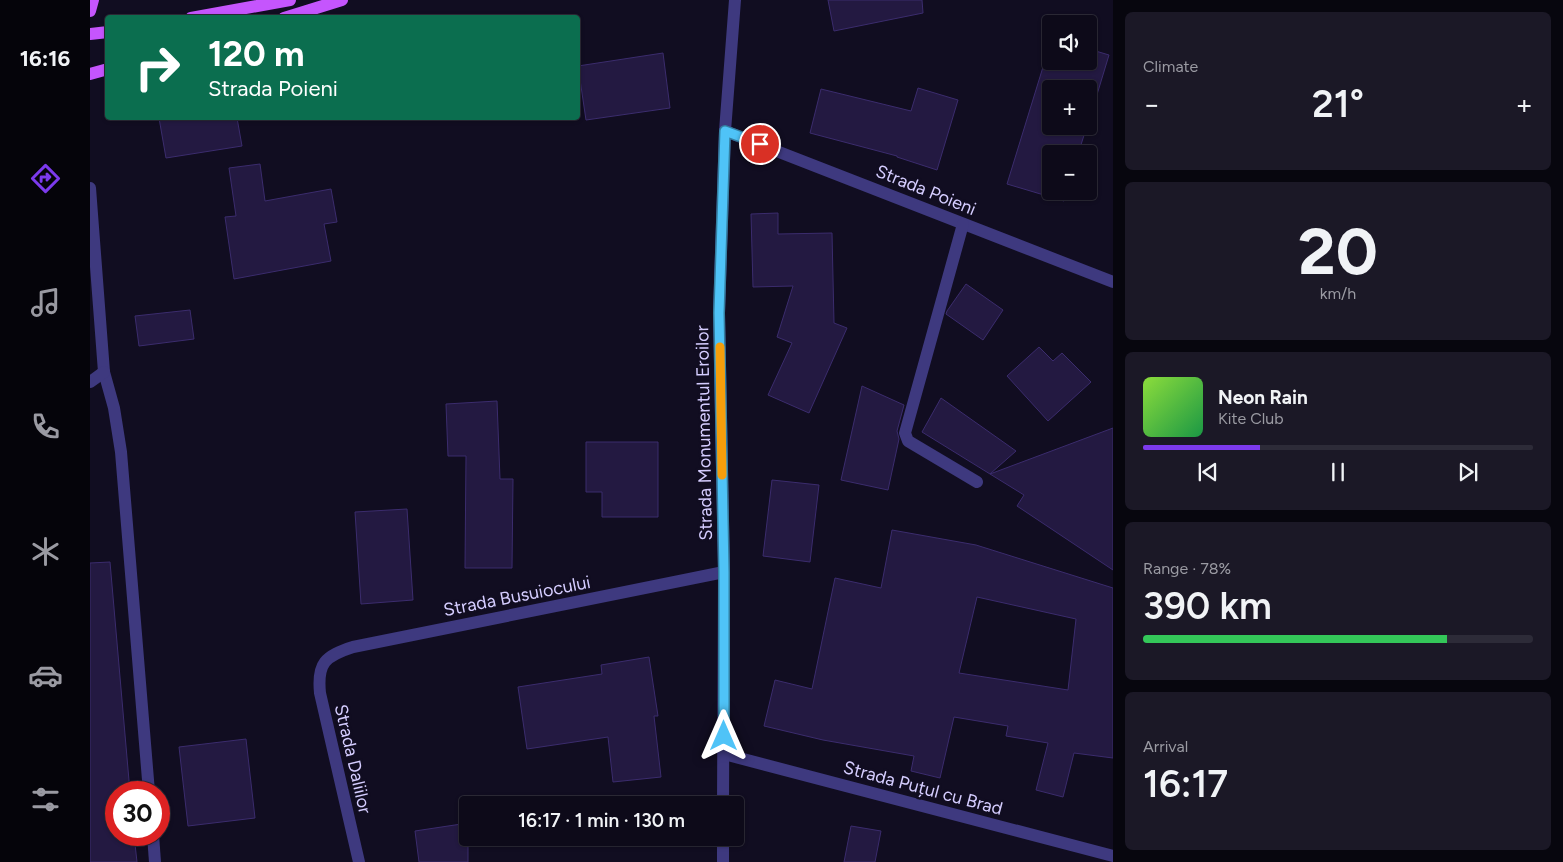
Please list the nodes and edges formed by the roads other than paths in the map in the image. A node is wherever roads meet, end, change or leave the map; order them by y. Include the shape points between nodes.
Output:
1 (93, 0) edge
2 (290, 0) edge
3 (342, 0) edge
4 (735, 0) edge
5 (90, 11) edge
6 (208, 15) edge
7 (294, 15) edge
8 (105, 32) edge
9 (90, 34) edge
10 (105, 70) edge
11 (90, 74) edge
12 (725, 131) junction
13 (90, 188) edge
14 (964, 224) junction
15 (1113, 282) edge
16 (104, 372) junction
17 (90, 382) edge
18 (977, 482) dead end
19 (724, 572) junction
20 (323, 664) joint
21 (724, 754) junction
22 (148, 781) edge
23 (724, 796) edge
24 (154, 846) edge
25 (723, 846) edge
26 (1113, 856) edge
27 (155, 862) edge
28 (359, 862) edge
29 (723, 862) edge

1 - 5 main road
2 - 6 main road
3 - 7 main road
4 - 12 street, Strada Monumentul Eroilor
8 - 9 main road
10 - 11 main road
12 - 14 street, Strada Poieni
12 - 19 street, Strada Monumentul Eroilor via 719,313
13 - 16 street
14 - 15 street, Strada Poieni
14 - 18 street via 905,433 908,442
16 - 17 street
16 - 22 street via 121,452
19 - 20 street, Strada Busuiocului via 353,647 336,652
19 - 21 street, Strada Monumentul Eroilor
20 - 28 street, Strada Daliilor via 319,678 320,693
21 - 23 street, Strada Monumentul Eroilor
21 - 26 street, Strada Puțul cu Brad
24 - 27 street
25 - 29 street

